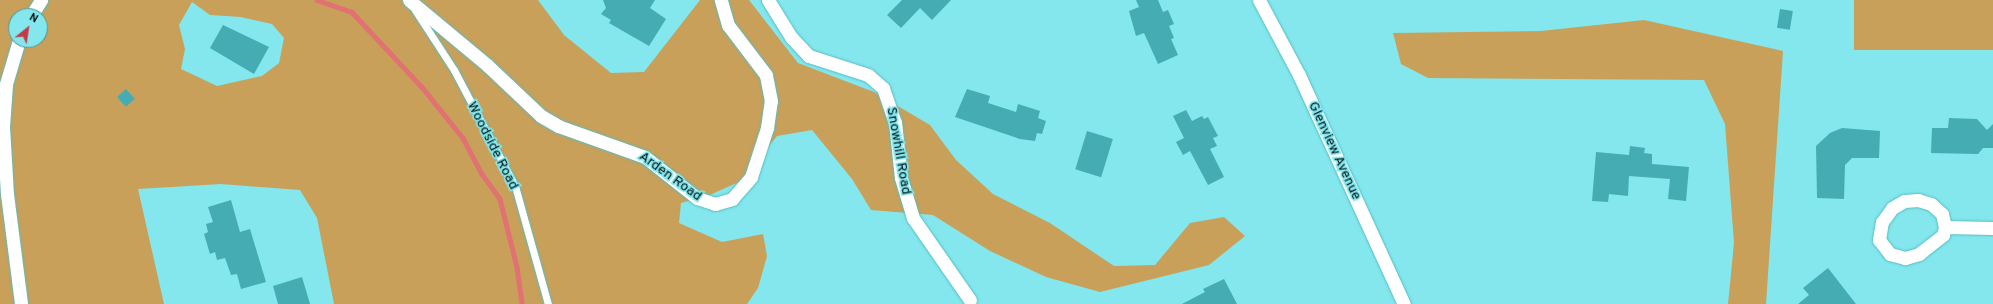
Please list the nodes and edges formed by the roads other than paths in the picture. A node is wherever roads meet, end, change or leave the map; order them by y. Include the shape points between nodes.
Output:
1 (409, 0) edge
2 (721, 0) edge
3 (768, 0) edge
4 (1259, 0) edge
5 (17, 48) edge
6 (1945, 227) junction
7 (1993, 228) edge
8 (970, 300) dead end
9 (21, 304) edge
10 (548, 304) edge
11 (1404, 304) edge

1 - 2 street, Arden Road via 487,65 541,116 558,126 645,157 697,198 715,204 732,199 751,177 760,153 770,101 766,75 728,25
1 - 10 lane, Woodside Road via 454,70 515,186
3 - 8 street, Snowhill Road via 791,37 809,56 868,75 883,88 895,122 901,178 913,218
4 - 11 street, Glenview Avenue via 1299,75
5 - 9 street via 6,84 3,127 6,194
6 - 6 street via 1942,214 1931,204 1918,200 1904,200 1892,208 1882,222 1879,240 1890,254 1905,258 1919,254 1935,243
6 - 7 street

